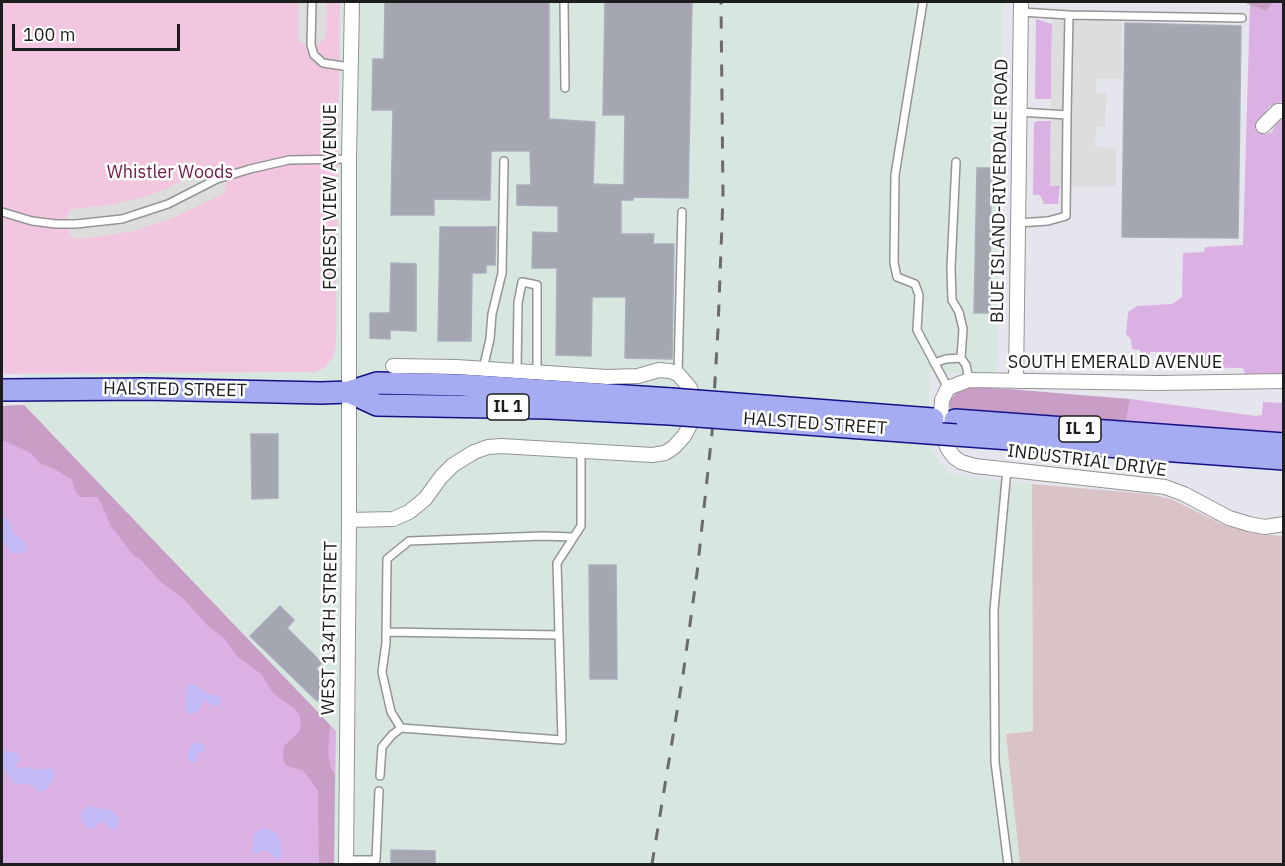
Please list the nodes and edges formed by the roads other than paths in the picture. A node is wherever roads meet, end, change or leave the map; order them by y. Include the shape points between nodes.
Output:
1 (312, 2) edge
2 (352, 2) edge
3 (564, 2) edge
4 (923, 2) edge
5 (1021, 7) edge
6 (1069, 15) junction
7 (1242, 18) dead end
8 (350, 67) junction
9 (565, 88) dead end
10 (1284, 111) edge
11 (1019, 112) junction
12 (1067, 115) junction
13 (1263, 126) dead end
14 (349, 159) junction
15 (504, 161) dead end
16 (956, 162) dead end
17 (2, 212) edge
18 (682, 212) dead end
19 (1018, 223) junction
20 (961, 358) junction
21 (934, 363) junction
22 (393, 366) dead end
23 (483, 369) junction
24 (517, 371) junction
25 (537, 373) junction
26 (678, 374) junction
27 (969, 380) junction
28 (1016, 381) junction
29 (1284, 381) edge
30 (948, 388) junction
31 (2, 390) edge
32 (349, 392) junction
33 (955, 428) junction
34 (1284, 444) edge
35 (581, 451) junction
36 (1284, 459) edge
37 (1007, 469) junction
38 (349, 520) junction
39 (1284, 524) edge
40 (574, 537) junction
41 (386, 632) junction
42 (559, 635) junction
43 (402, 728) junction
44 (380, 776) dead end
45 (379, 792) dead end
46 (346, 862) edge
47 (376, 862) edge
48 (1008, 864) edge

1 - 8 lane via 314,55 323,63
2 - 8 street, FOREST VIEW AVENUE
3 - 9 lane
4 - 21 lane via 895,175 894,263 897,277 915,284 919,295 917,330
5 - 6 lane
5 - 11 street, BLUE ISLAND-RIVERDALE ROAD
6 - 7 lane
6 - 12 lane
8 - 14 street, FOREST VIEW AVENUE
10 - 13 street via 1278,111
11 - 12 lane
11 - 19 street, BLUE ISLAND-RIVERDALE ROAD
12 - 19 lane via 1066,216
14 - 17 lane via 289,160 250,168 217,179 168,204 122,219 56,224
14 - 32 street, FOREST VIEW AVENUE
15 - 23 lane via 502,273
16 - 20 lane via 951,268 952,300 963,329
18 - 26 lane
19 - 28 street, BLUE ISLAND-RIVERDALE ROAD
20 - 21 lane
20 - 27 lane
21 - 30 lane
22 - 23 street
23 - 24 street
24 - 25 street
24 - 25 lane via 522,282 537,285
25 - 26 street via 624,378 659,370
26 - 35 street via 690,388 693,399 690,425 674,447 652,455
27 - 28 street, SOUTH EMERALD AVENUE
27 - 30 street, SOUTH EMERALD AVENUE
28 - 29 street, SOUTH EMERALD AVENUE
30 - 37 street, INDUSTRIAL DRIVE via 942,400 941,419 943,436 954,457 970,465
31 - 32 main road, HALSTED STREET / IL 1
32 - 33 main road, HALSTED STREET / IL 1, bridge via 377,383 462,385
32 - 38 street, WEST 134TH STREET
33 - 34 main road, HALSTED STREET / IL 1
33 - 36 main road, HALSTED STREET / IL 1
35 - 38 street via 488,447 453,465 409,512 393,519
35 - 40 lane via 581,526
37 - 39 street, INDUSTRIAL DRIVE via 1165,487 1229,518 1265,527
37 - 48 lane via 994,610 995,762
38 - 46 street, WEST 134TH STREET
40 - 41 lane via 409,541 387,559
40 - 42 lane via 557,563
41 - 42 lane
41 - 43 lane via 382,672 391,712
42 - 43 lane via 562,740
43 - 44 lane via 382,747
45 - 47 lane
46 - 47 lane

